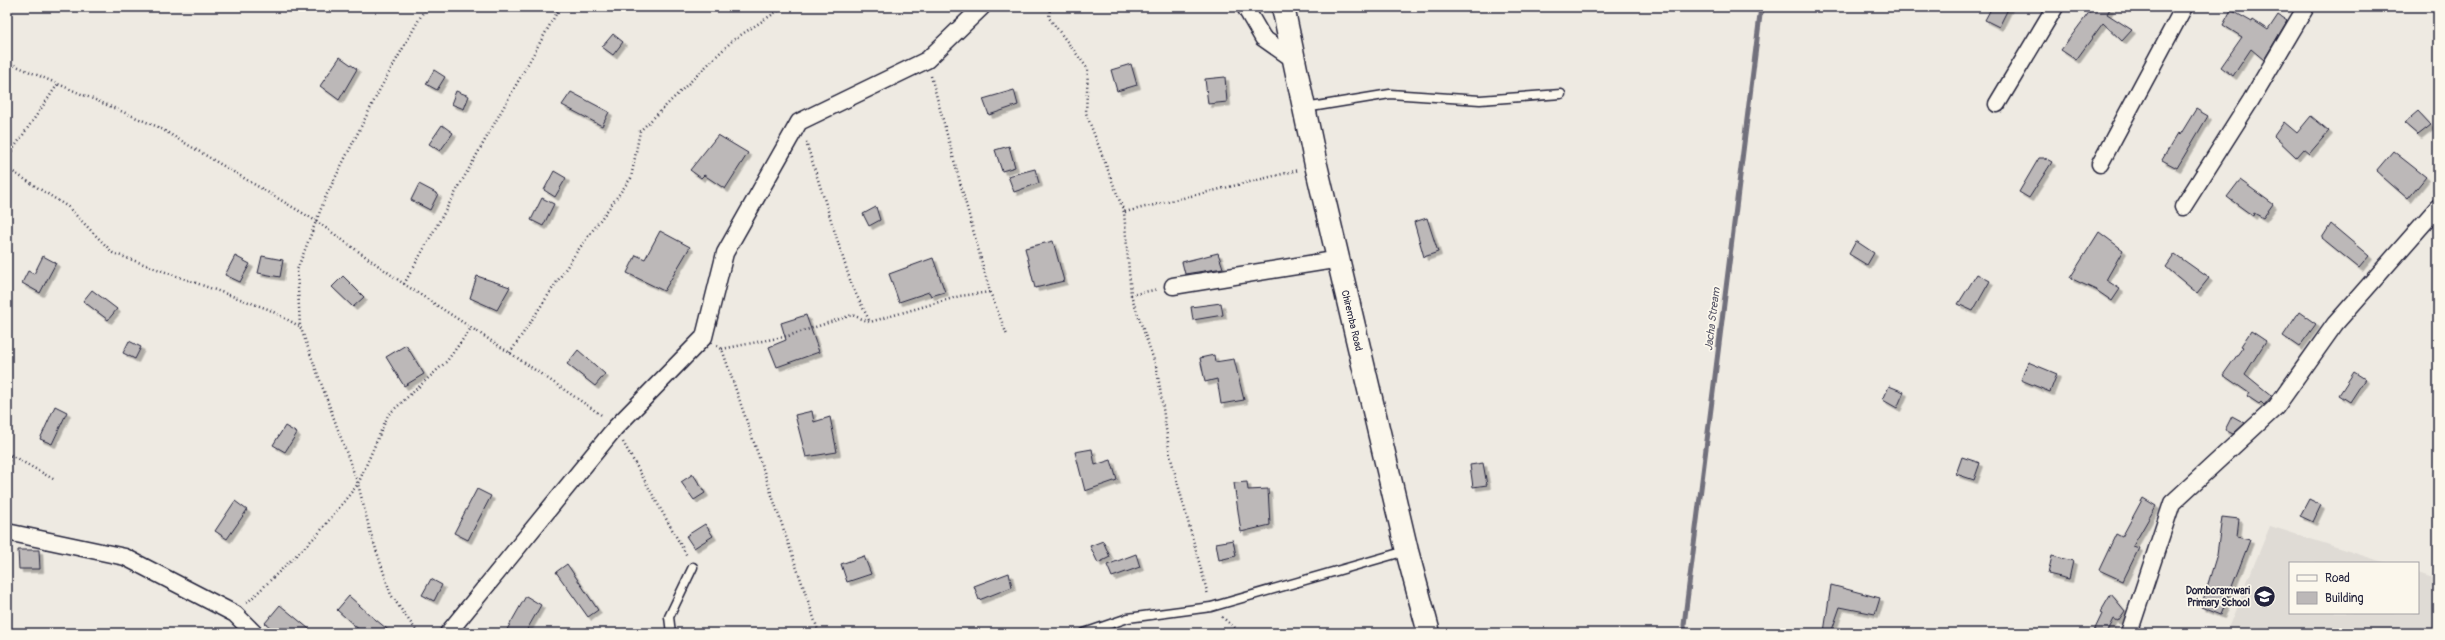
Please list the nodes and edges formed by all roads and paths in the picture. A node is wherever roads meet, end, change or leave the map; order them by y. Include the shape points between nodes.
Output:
1 (426, 7) edge
2 (560, 7) edge
3 (784, 7) edge
4 (982, 7) edge
5 (1050, 7) edge
6 (1245, 7) edge
7 (1282, 7) edge
8 (1418, 7) edge
9 (1480, 7) edge
10 (2055, 7) edge
11 (2184, 7) edge
12 (2306, 7) edge
13 (1293, 59) junction
14 (927, 60) junction
15 (7, 62) edge
16 (58, 84) junction
17 (1561, 94) dead end
18 (1998, 104) dead end
19 (1304, 108) junction
20 (799, 122) junction
21 (7, 158) edge
22 (2100, 164) dead end
23 (1316, 165) junction
24 (7, 168) edge
25 (2183, 207) dead end
26 (2438, 207) edge
27 (1124, 212) junction
28 (316, 221) junction
29 (1340, 260) junction
30 (404, 284) junction
31 (1172, 286) joint
32 (990, 292) junction
33 (1131, 295) junction
34 (870, 322) junction
35 (300, 326) junction
36 (471, 328) junction
37 (1007, 335) dead end
38 (704, 337) junction
39 (722, 349) junction
40 (510, 353) junction
41 (615, 428) junction
42 (7, 453) edge
43 (10, 455) junction
44 (7, 473) edge
45 (55, 480) dead end
46 (358, 484) junction
47 (7, 532) edge
48 (1407, 551) junction
49 (693, 567) joint
50 (1211, 607) junction
51 (235, 614) junction
52 (254, 633) edge
53 (418, 633) edge
54 (448, 633) edge
55 (671, 633) edge
56 (819, 633) edge
57 (1084, 633) edge
58 (1241, 633) edge
59 (1429, 633) edge
60 (2128, 633) edge

1 - 28 path via 380,89
2 - 30 path
3 - 40 path via 732,40 640,131 631,178 576,252
4 - 14 street
5 - 27 path via 1049,18 1088,69 1086,113
6 - 13 street via 1263,38
7 - 13 main road, Chiremba Road
8 - 9 path via 1423,11
10 - 18 street
11 - 22 street
12 - 25 street
13 - 19 main road, Chiremba Road
14 - 20 street
14 - 32 path
15 - 16 path
16 - 21 path
16 - 28 path via 158,127
17 - 19 lane via 1480,100 1390,94
19 - 23 main road, Chiremba Road
20 - 34 path via 852,286
20 - 38 street via 725,253
23 - 27 path
23 - 29 main road, Chiremba Road
24 - 35 path via 68,207 113,253 268,309
26 - 60 street via 2335,324 2276,408 2172,503
27 - 33 path
28 - 30 path
28 - 35 path via 297,270
29 - 31 street
29 - 48 main road, Chiremba Road
30 - 36 path
31 - 33 path
32 - 34 path via 960,296
32 - 37 path
33 - 50 path via 1157,369 1170,455
34 - 39 path via 852,315 788,336
35 - 46 path
36 - 40 path
36 - 46 path via 447,360 388,415
38 - 39 path
38 - 41 street
39 - 56 path
40 - 41 path via 605,418
41 - 49 path
41 - 54 street
42 - 43 path
43 - 44 path
43 - 45 path
46 - 51 path via 318,534
46 - 53 path via 391,595
47 - 51 street via 125,557
48 - 50 lane
48 - 59 main road, Chiremba Road
49 - 55 lane via 669,617
50 - 57 lane via 1128,618
50 - 58 path
51 - 52 street

